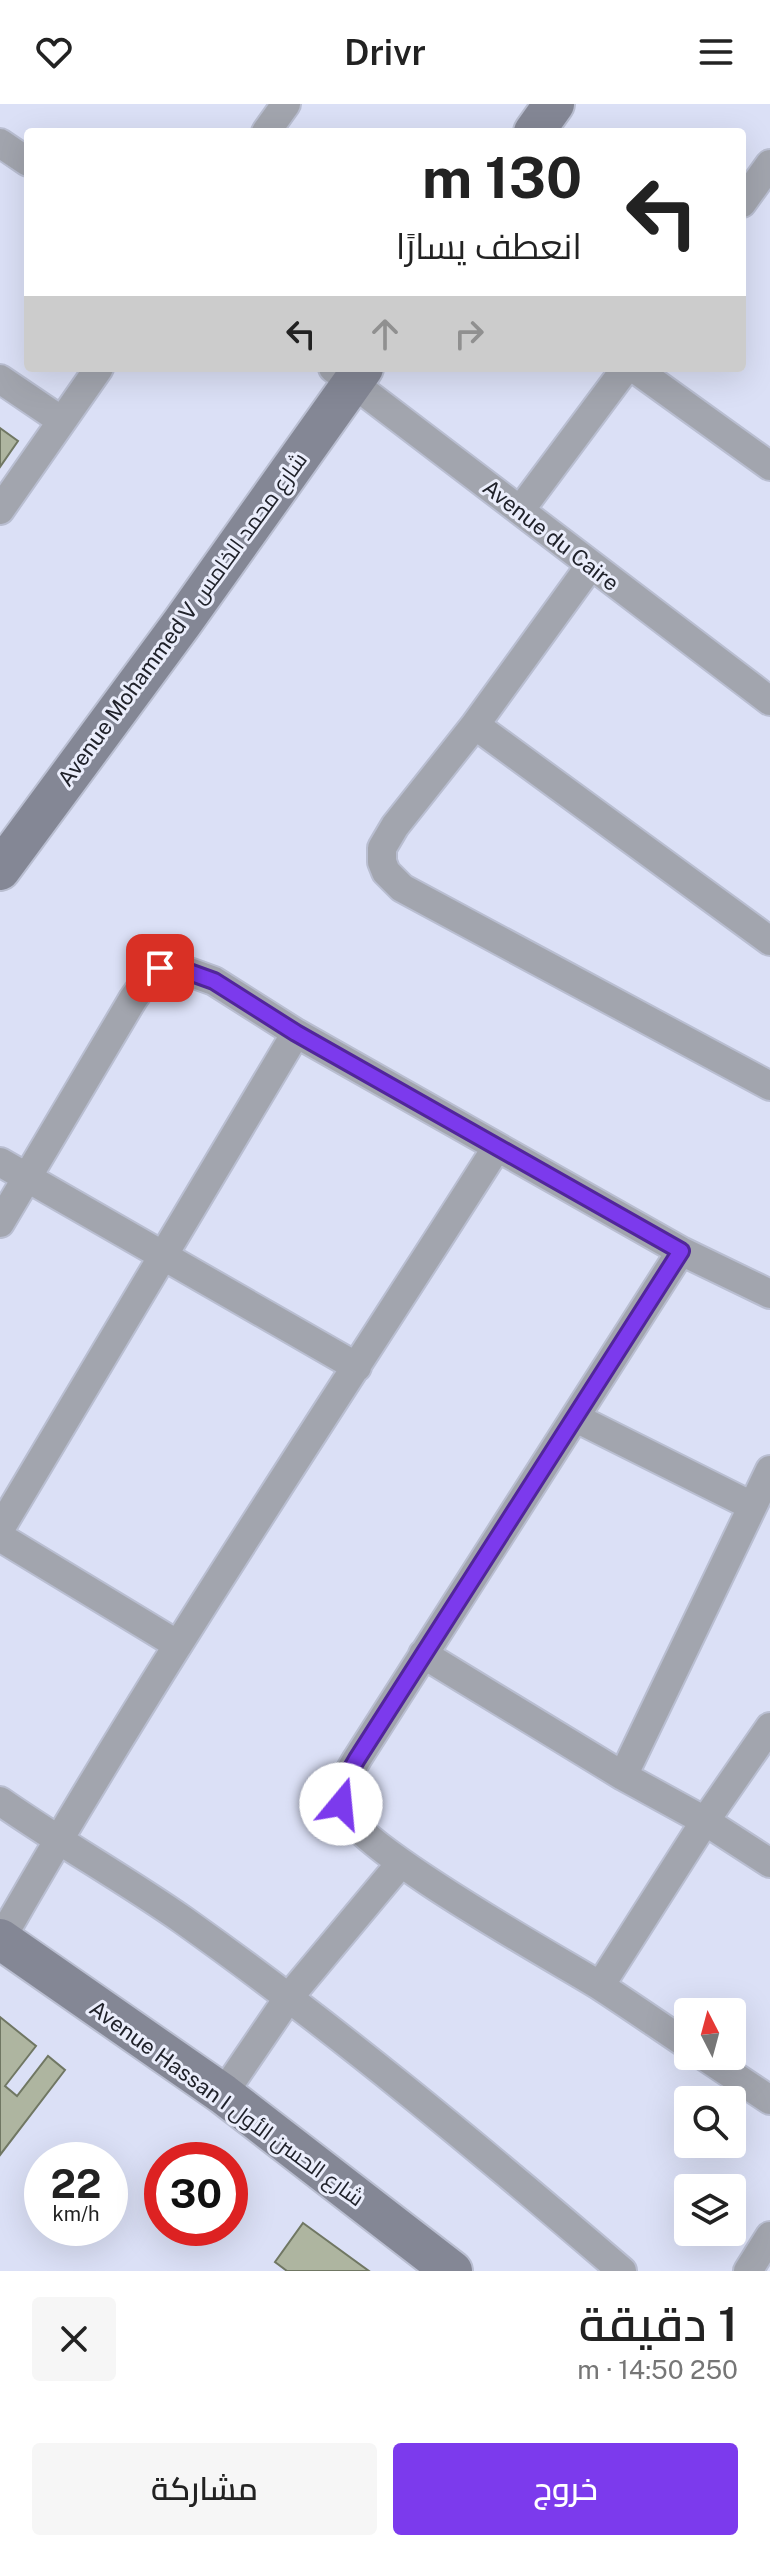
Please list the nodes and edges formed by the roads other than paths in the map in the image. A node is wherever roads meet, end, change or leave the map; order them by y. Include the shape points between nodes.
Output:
1 (554, 104) edge
2 (537, 128) edge
3 (0, 143) edge
4 (24, 159) edge
5 (770, 164) edge
6 (746, 197) edge
7 (96, 372) edge
8 (623, 372) edge
9 (640, 372) edge
10 (350, 373) edge
11 (0, 379) edge
12 (62, 421) junction
13 (770, 466) edge
14 (521, 509) junction
15 (0, 510) edge
16 (590, 566) junction
17 (770, 701) edge
18 (475, 725) junction
19 (0, 870) edge
20 (770, 941) edge
21 (296, 1033) junction
22 (770, 1086) edge
23 (497, 1147) junction
24 (0, 1162) edge
25 (26, 1178) junction
26 (0, 1223) edge
27 (681, 1251) junction
28 (163, 1256) junction
29 (770, 1294) edge
30 (357, 1367) junction
31 (576, 1418) junction
32 (770, 1470) edge
33 (752, 1506) junction
34 (0, 1529) edge
35 (0, 1537) edge
36 (178, 1645) junction
37 (423, 1654) junction
38 (770, 1727) edge
39 (623, 1776) junction
40 (0, 1801) edge
41 (705, 1821) junction
42 (57, 1841) junction
43 (770, 1863) edge
44 (400, 1864) junction
45 (0, 1939) edge
46 (600, 1986) junction
47 (289, 1997) junction
48 (674, 2036) edge
49 (725, 2070) edge
50 (223, 2094) junction
51 (770, 2100) edge
52 (770, 2236) edge
53 (442, 2268) edge
54 (622, 2271) edge
55 (748, 2271) edge

1 - 2 main road
3 - 4 street
5 - 6 street
7 - 12 street
8 - 14 street
9 - 13 street
10 - 14 street, Avenue du Caire
10 - 19 main road, Avenue Mohammed V شارع محمد الخامس via 182,623
11 - 12 street
12 - 15 street
14 - 16 street, Avenue du Caire
16 - 17 street, Avenue du Caire
16 - 18 street
18 - 20 street
18 - 22 street via 382,848 382,862 392,880
21 - 23 street
21 - 25 street via 214,981 178,968 160,968 133,999
21 - 28 street
23 - 27 street
23 - 30 street
24 - 25 street
25 - 26 street
25 - 28 street
27 - 29 street
27 - 31 street
28 - 30 street
28 - 34 street
30 - 36 street
31 - 33 street
31 - 37 street
32 - 33 street
33 - 39 street
35 - 36 street
36 - 42 street
37 - 39 street
37 - 44 street via 342,1785 341,1804 357,1829
38 - 41 street
39 - 41 street
40 - 42 street
41 - 43 street
41 - 46 street
42 - 45 street
42 - 47 street via 126,1881
44 - 46 street
44 - 47 street
45 - 50 main road, Avenue Hassan I شارع الحسن الأول
46 - 48 street
47 - 50 street
47 - 54 street
49 - 51 street
50 - 53 main road, Avenue Hassan I شارع الحسن الأول
52 - 55 street

